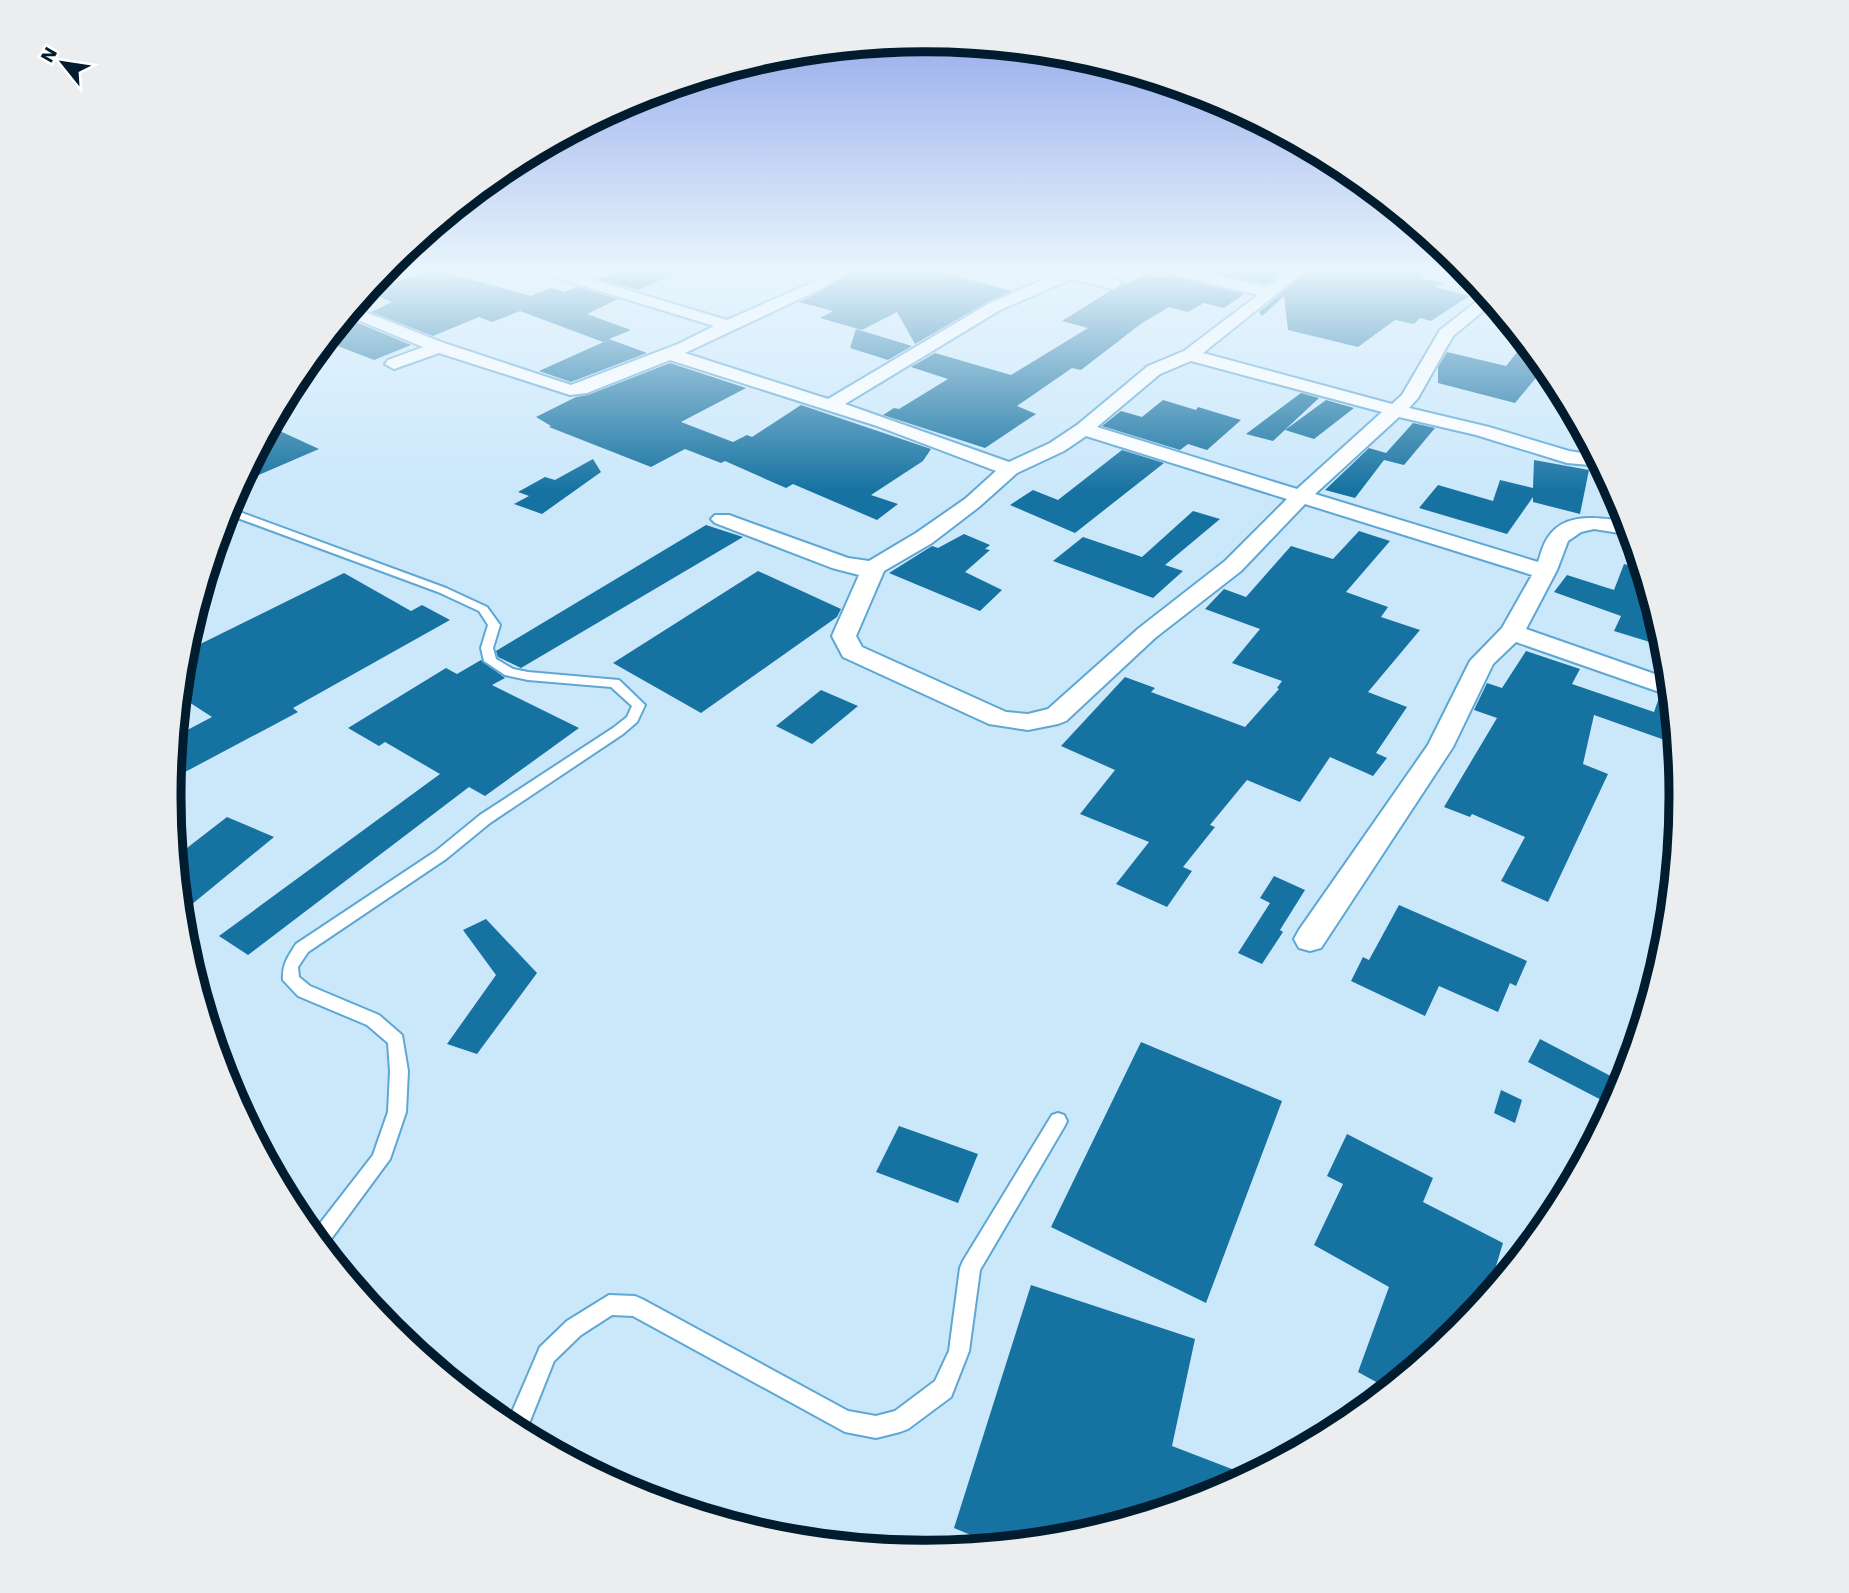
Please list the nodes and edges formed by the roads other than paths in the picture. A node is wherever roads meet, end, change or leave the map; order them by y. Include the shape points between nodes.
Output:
1 (426, 342) edge
2 (693, 342) edge
3 (936, 342) edge
4 (1205, 342) edge
5 (1441, 342) edge
6 (438, 347) junction
7 (670, 354) junction
8 (1190, 355) junction
9 (394, 364) dead end
10 (832, 404) junction
11 (1394, 410) junction
12 (1084, 429) junction
13 (1588, 460) edge
14 (1010, 469) junction
15 (1301, 496) junction
16 (236, 514) edge
17 (722, 519) dead end
18 (1618, 527) edge
19 (874, 567) junction
20 (1546, 570) junction
21 (1512, 632) junction
22 (1660, 684) edge
23 (1310, 939) dead end
24 (1058, 1121) dead end
25 (324, 1234) edge
26 (519, 1420) edge

1 - 6 street
2 - 7 street
3 - 10 street
4 - 8 street
5 - 11 street via 1419,385
6 - 7 street via 570,390 590,388
6 - 9 street
7 - 10 street
8 - 11 street
8 - 12 street via 1154,370
10 - 14 street
11 - 13 street
11 - 15 street
12 - 14 street
12 - 15 street
14 - 19 street via 934,531
15 - 19 street via 1233,566 1147,633 1066,709 1038,722 1021,724 998,718 852,652 844,636
15 - 20 street
16 - 25 lane via 483,608 494,625 487,648 490,661 509,672 615,683 639,705 618,731 495,811 441,855 302,948 290,966 291,980 304,990 373,1020 396,1040 397,1112 381,1159
17 - 19 street via 840,563
18 - 20 street via 1594,523 1574,527 1558,538
20 - 21 street
21 - 22 street
21 - 23 street via 1482,661 1440,747
24 - 26 lane via 970,1268 960,1351 943,1389 900,1422 876,1427 845,1421 635,1306 608,1305 547,1354

